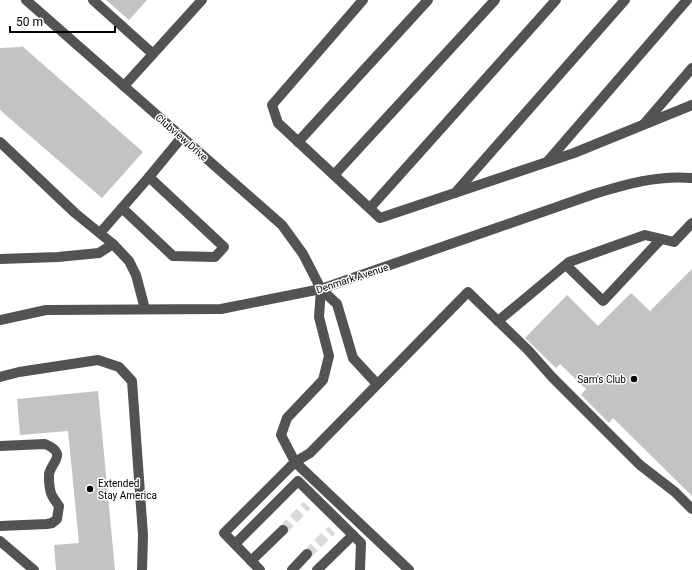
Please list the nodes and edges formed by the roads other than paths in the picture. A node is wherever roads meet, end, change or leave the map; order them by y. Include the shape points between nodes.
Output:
1 (26, 0) edge
2 (93, 0) edge
3 (202, 0) edge
4 (363, 0) edge
5 (428, 0) edge
6 (495, 0) edge
7 (556, 0) edge
8 (625, 0) edge
9 (687, 0) edge
10 (153, 54) junction
11 (692, 68) edge
12 (124, 86) junction
13 (692, 105) edge
14 (642, 125) junction
15 (182, 136) junction
16 (0, 142) edge
17 (298, 142) junction
18 (547, 162) junction
19 (334, 175) junction
20 (149, 177) junction
21 (692, 178) edge
22 (455, 193) junction
23 (122, 208) junction
24 (370, 208) junction
25 (692, 223) edge
26 (100, 233) junction
27 (662, 239) junction
28 (113, 244) junction
29 (0, 259) edge
30 (566, 265) junction
31 (321, 289) junction
32 (145, 309) junction
33 (0, 320) edge
34 (498, 321) junction
35 (0, 377) edge
36 (377, 384) junction
37 (0, 446) edge
38 (295, 462) junction
39 (315, 498) junction
40 (307, 505) tunnel mouth
41 (692, 509) edge
42 (339, 522) junction
43 (0, 526) edge
44 (283, 530) tunnel mouth
45 (332, 530) tunnel mouth
46 (353, 535) junction
47 (0, 541) edge
48 (234, 544) junction
49 (308, 554) tunnel mouth
50 (251, 561) junction
51 (34, 570) edge
52 (142, 570) edge
53 (260, 570) edge
54 (292, 570) edge
55 (317, 570) edge
56 (360, 570) edge
57 (408, 570) edge

1 - 12 street, Clubview Drive
2 - 10 street
3 - 10 street
4 - 17 street via 272,105 278,123
5 - 17 street
6 - 19 street
7 - 24 street
8 - 22 street
9 - 18 street
10 - 12 street
11 - 14 street
12 - 15 street, Clubview Drive
13 - 14 street
14 - 18 street
15 - 20 street
15 - 31 street, Clubview Drive via 282,225 303,254
16 - 26 street via 75,213
17 - 19 street
18 - 22 street
19 - 24 street
20 - 23 street
20 - 23 street via 224,247 215,257 173,256
21 - 31 street, Denmark Avenue via 637,181
22 - 24 street via 380,218
23 - 26 street
25 - 27 street via 674,242
26 - 28 street
27 - 30 street via 645,235
27 - 30 street via 603,301
28 - 29 street via 99,253
28 - 32 street via 129,260
30 - 34 street
31 - 32 street, Denmark Avenue via 221,309
31 - 36 street via 337,304 353,358
31 - 38 street via 319,317 329,356 323,380 287,418 281,435
32 - 33 street, Denmark Avenue via 46,310
34 - 36 street via 468,292
34 - 41 street via 640,465
35 - 52 street via 98,360 119,367 132,381 143,535
36 - 38 street via 310,453
37 - 43 street via 45,444 56,451 56,461 49,474 50,494 59,506 59,514 52,523
38 - 48 street via 224,533
38 - 57 street
39 - 40 street
39 - 42 street
39 - 48 street via 298,481
42 - 45 street
42 - 46 street
44 - 50 street
46 - 55 street
46 - 56 street via 361,543
47 - 51 street
48 - 50 street
49 - 54 street
50 - 53 street

